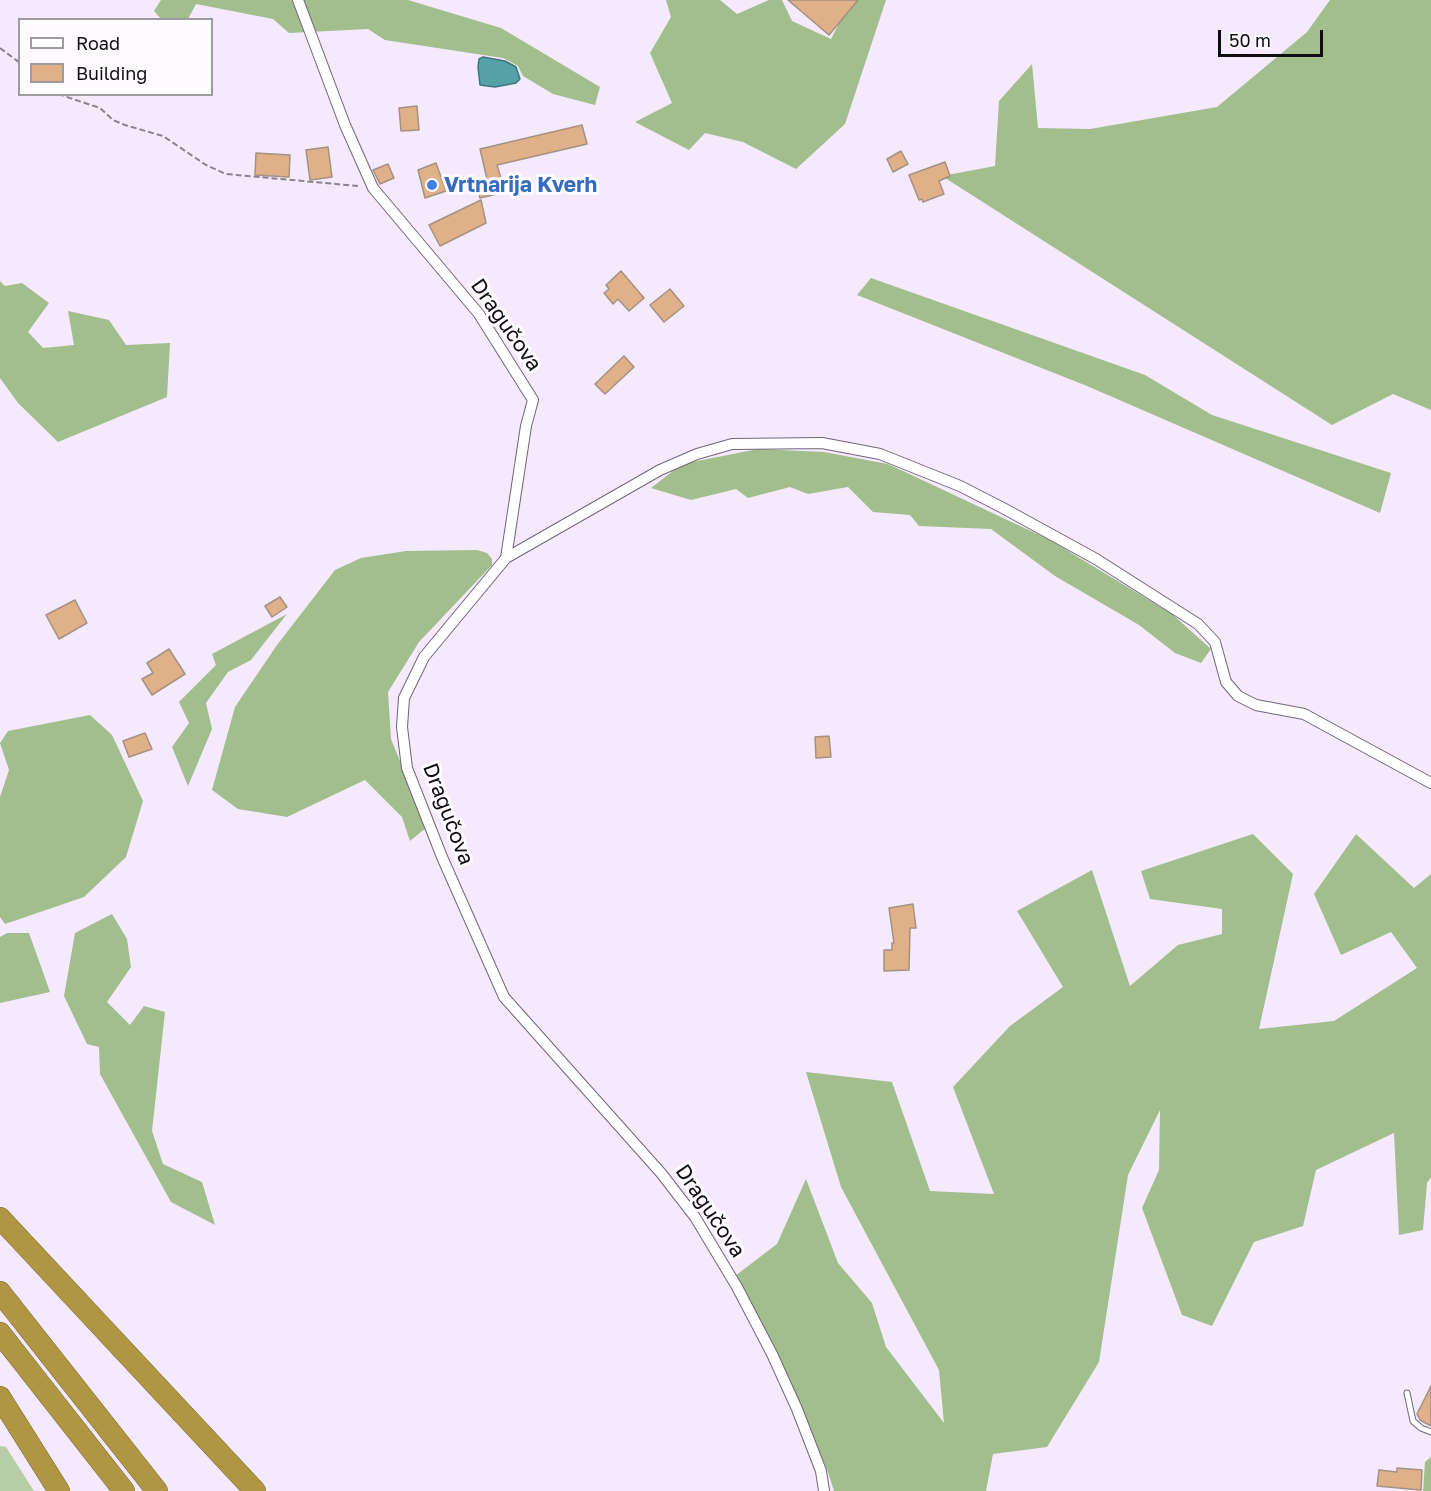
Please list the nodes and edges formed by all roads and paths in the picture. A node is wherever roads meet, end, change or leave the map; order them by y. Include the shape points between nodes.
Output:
1 (298, 0) edge
2 (0, 48) edge
3 (18, 62) edge
4 (64, 96) edge
5 (373, 188) junction
6 (506, 558) junction
7 (1431, 783) edge
8 (0, 1218) edge
9 (0, 1292) edge
10 (0, 1333) edge
11 (1407, 1393) dead end
12 (0, 1397) edge
13 (1431, 1432) edge
14 (59, 1491) edge
15 (124, 1491) edge
16 (157, 1491) edge
17 (255, 1491) edge
18 (824, 1491) edge

1 - 5 street, Dragučova
2 - 3 path
4 - 5 path via 100,108 112,120 163,136 226,174
5 - 6 street, Dragučova via 479,314 533,400
6 - 7 street via 660,470 732,444 822,443 880,454 1003,508 1096,559 1198,624 1215,642 1226,682 1238,696 1256,705 1304,714
6 - 18 street, Dragučova via 424,657 404,698 402,727 407,768 504,997 661,1173 695,1217 772,1354 821,1471
8 - 17 highway
9 - 16 highway
10 - 15 highway
11 - 13 lane via 1413,1421
12 - 14 highway

